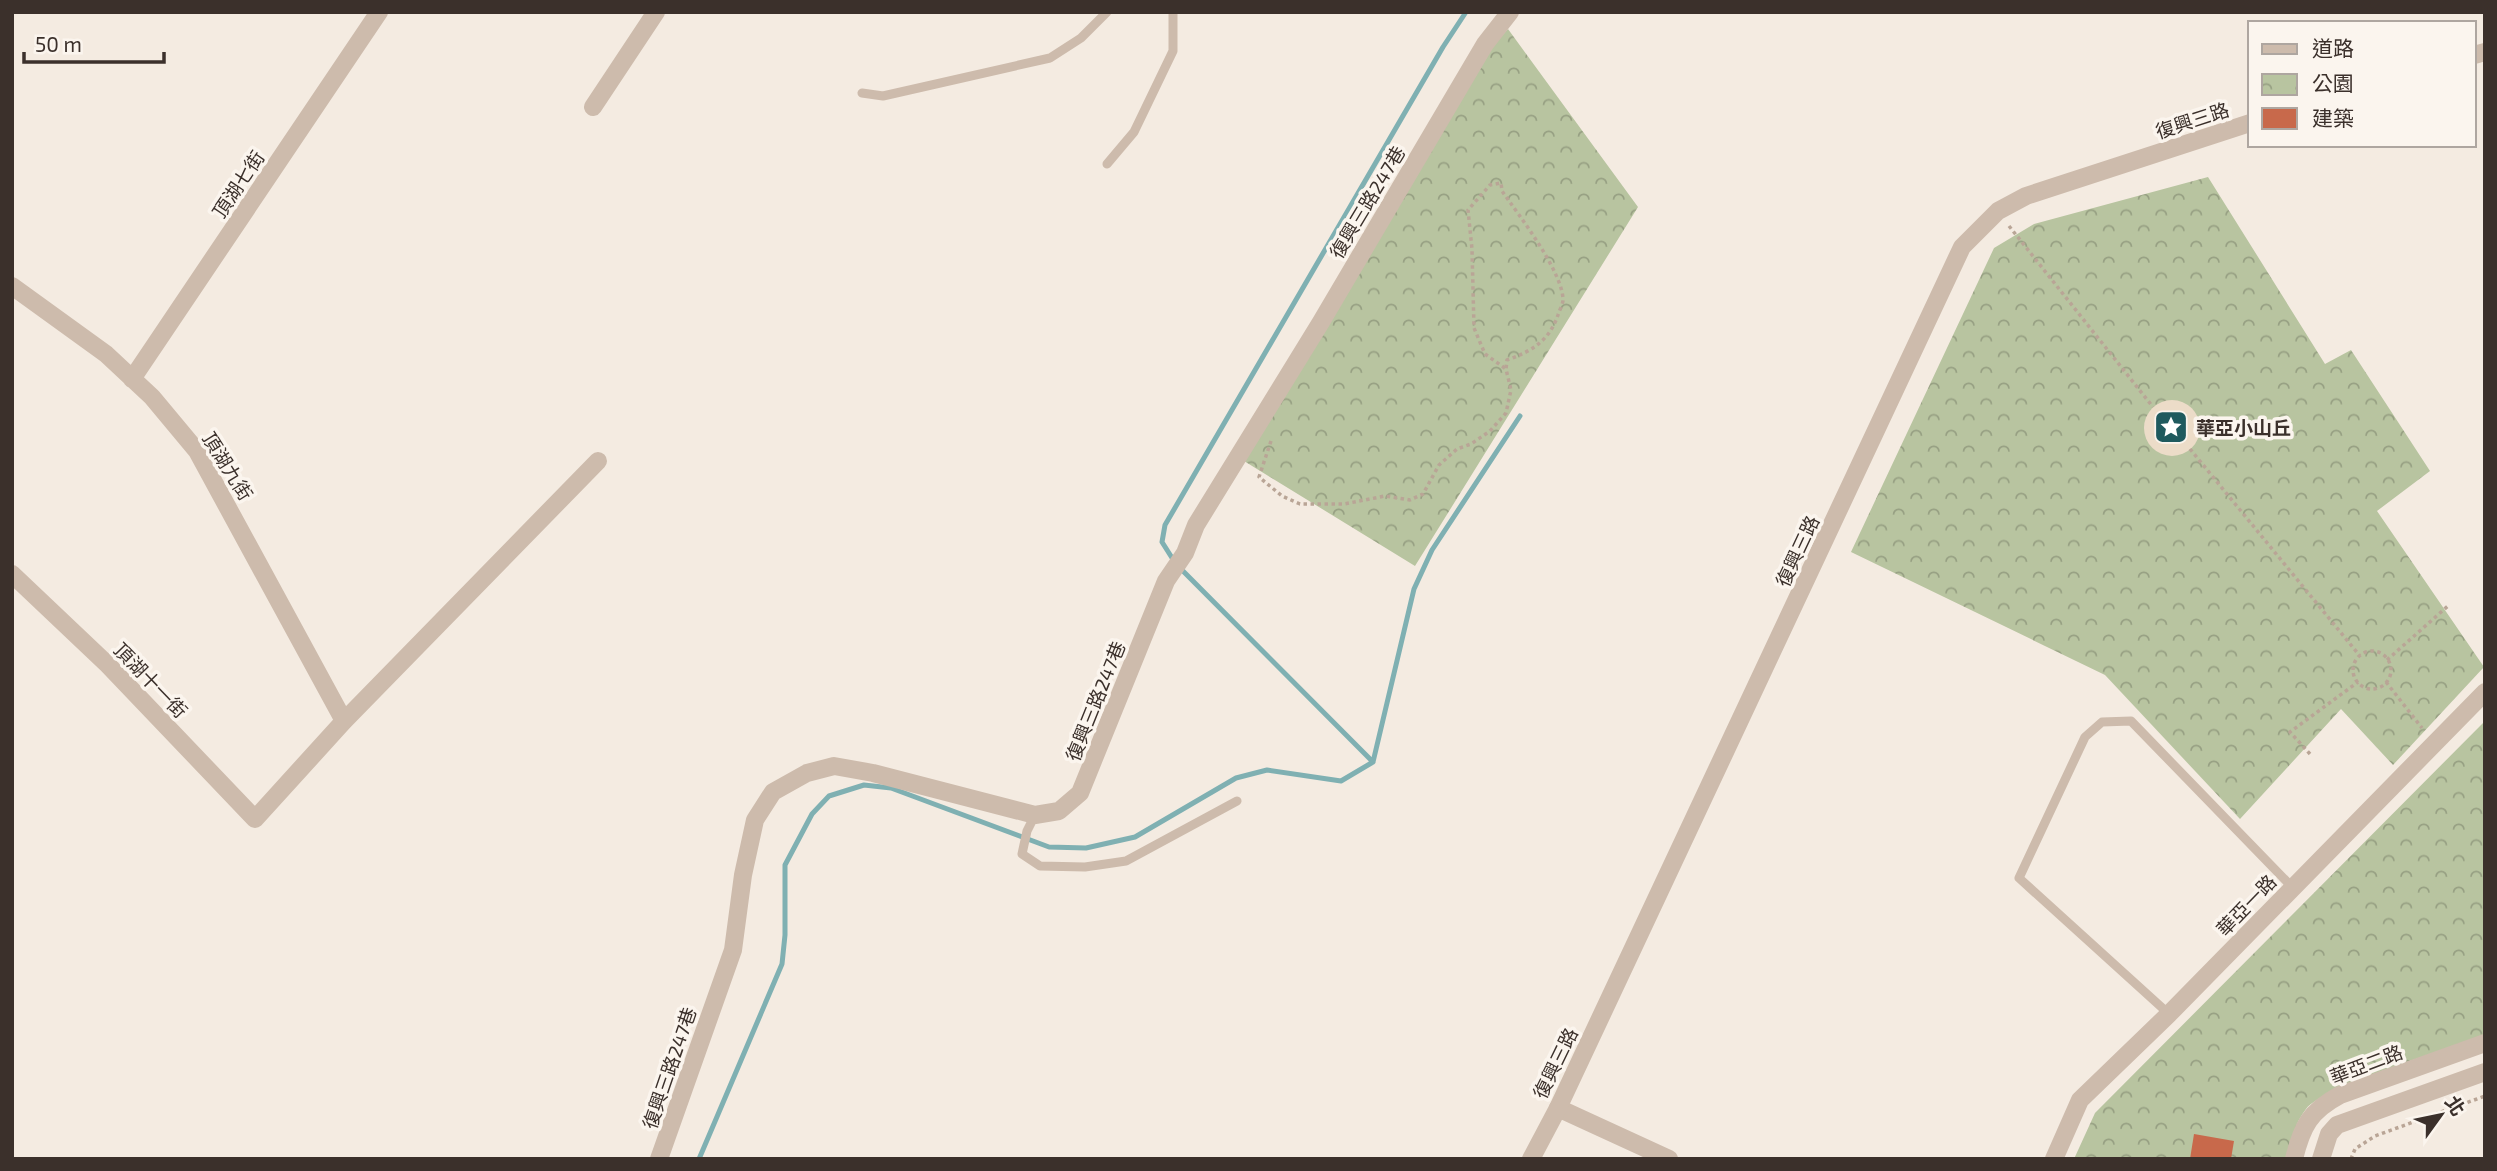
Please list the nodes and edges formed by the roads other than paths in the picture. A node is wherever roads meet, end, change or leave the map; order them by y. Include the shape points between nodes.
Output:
1 (379, 12) edge
2 (656, 12) edge
3 (1107, 12) edge
4 (1173, 12) edge
5 (1510, 12) edge
6 (862, 93) dead end
7 (593, 107) dead end
8 (2248, 124) edge
9 (1107, 164) dead end
10 (12, 286) edge
11 (132, 379) junction
12 (598, 461) dead end
13 (12, 574) edge
14 (2485, 692) edge
15 (344, 721) junction
16 (1237, 801) dead end
17 (1031, 823) junction
18 (2292, 887) junction
19 (2169, 1014) junction
20 (2485, 1043) edge
21 (2485, 1072) edge
22 (1558, 1108) junction
23 (659, 1159) edge
24 (1531, 1159) edge
25 (1669, 1159) edge
26 (2054, 1159) edge
27 (2294, 1159) edge
28 (2321, 1159) edge

1 - 11 street, 頂湖七街
2 - 7 street
3 - 6 lane via 1081,38 1049,58 883,96
4 - 9 lane via 1173,51 1135,132
5 - 17 street, 復興三路247巷 via 1478,56 1196,525 1185,553 1166,581 1080,793 1059,811
8 - 22 street, 復興三路 via 2026,196 1998,211 1962,247
10 - 11 street, 頂湖九街 via 106,354
11 - 15 street, 頂湖九街 via 197,451
12 - 15 street
13 - 15 street, 頂湖十一街 via 108,665 255,819
14 - 18 street, 華亞一路
16 - 17 lane via 1125,861 1085,867 1040,866 1022,854
17 - 23 street, 復興三路247巷 via 873,773 834,766 807,773 773,792 755,820 733,950
18 - 19 street, 華亞一路
18 - 19 lane via 2132,721 2102,722 2085,737 2019,878
19 - 26 street, 華亞一路 via 2080,1100
20 - 27 street, 華亞二路 via 2321,1105 2310,1117
21 - 28 street via 2337,1125
22 - 24 street, 復興三路
22 - 25 street

